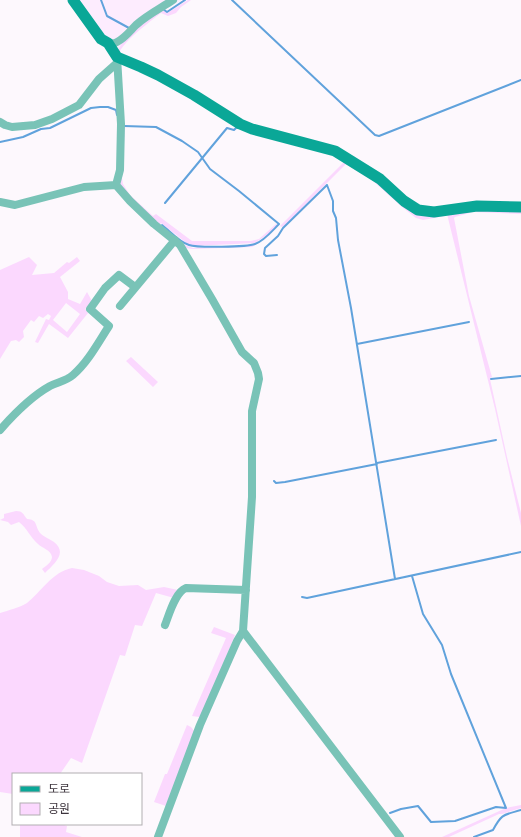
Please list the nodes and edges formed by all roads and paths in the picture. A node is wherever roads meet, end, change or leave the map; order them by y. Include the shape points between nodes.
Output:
1 (73, 0) edge
2 (174, 0) edge
3 (108, 43) junction
4 (117, 60) junction
5 (0, 122) edge
6 (116, 185) junction
7 (0, 202) edge
8 (521, 207) edge
9 (175, 240) junction
10 (135, 287) junction
11 (120, 306) dead end
12 (0, 430) edge
13 (246, 590) junction
14 (165, 625) dead end
15 (242, 631) junction
16 (158, 837) edge
17 (400, 837) edge

1 - 3 street via 101,39
2 - 3 street via 145,18 117,42
3 - 4 street
4 - 5 street via 79,105 35,125 12,127
4 - 6 street via 121,124 120,170
4 - 8 street via 158,75 246,127 335,151 380,180 418,210 434,212 477,206
6 - 7 street via 84,187 15,205
6 - 9 street via 154,224
9 - 10 street
9 - 13 street via 190,260 242,352 254,363 258,373 258,386 252,411 252,497
10 - 11 street
10 - 12 street via 119,275 105,288 90,309 109,326 92,354 74,374 50,386 34,398
13 - 14 street via 186,588 174,603
13 - 15 street
15 - 16 street via 200,725
15 - 17 street

